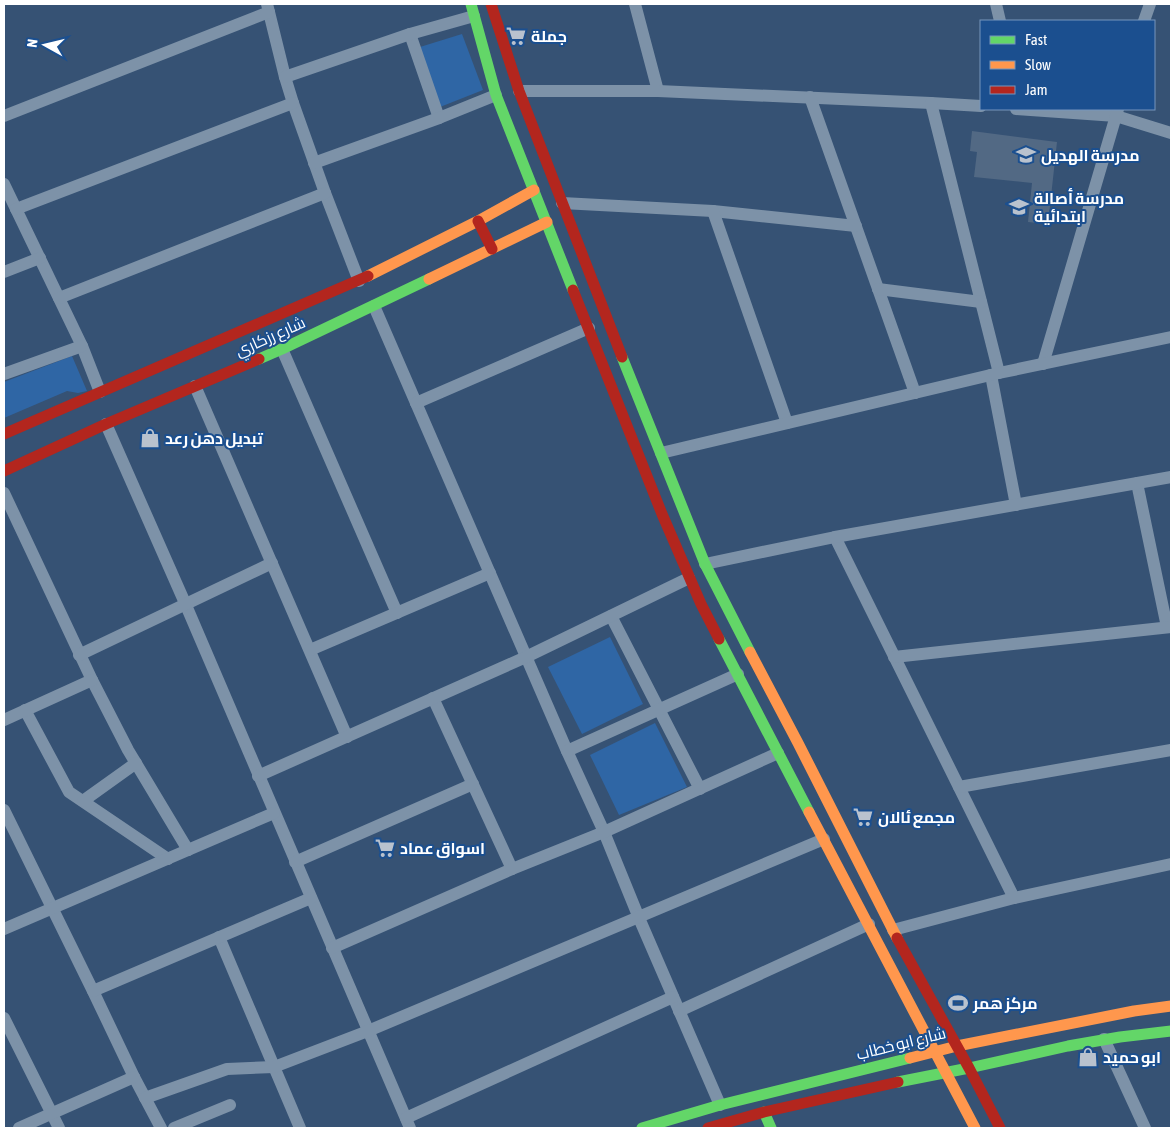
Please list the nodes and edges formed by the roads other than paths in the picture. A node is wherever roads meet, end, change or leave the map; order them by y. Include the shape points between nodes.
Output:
1 (491, 4) edge
2 (636, 4) edge
3 (996, 4) edge
4 (1150, 4) edge
5 (268, 8) edge
6 (472, 10) edge
7 (1000, 20) edge
8 (1144, 20) edge
9 (410, 34) junction
10 (504, 47) junction
11 (484, 54) junction
12 (285, 77) junction
13 (519, 91) junction
14 (658, 91) junction
15 (496, 95) junction
16 (810, 98) junction
17 (293, 103) junction
18 (931, 103) junction
19 (980, 106) edge
20 (1052, 110) edge
21 (1117, 112) edge
22 (4, 116) edge
23 (439, 118) junction
24 (1171, 133) edge
25 (314, 163) junction
26 (4, 184) edge
27 (534, 190) junction
28 (325, 193) junction
29 (562, 203) junction
30 (16, 209) junction
31 (713, 211) junction
32 (478, 221) junction
33 (547, 222) junction
34 (856, 226) junction
35 (492, 249) junction
36 (40, 258) junction
37 (4, 272) edge
38 (359, 282) junction
39 (878, 289) junction
40 (59, 298) junction
41 (981, 302) junction
42 (374, 306) junction
43 (589, 328) junction
44 (1171, 337) edge
45 (82, 346) junction
46 (282, 349) junction
47 (1043, 364) junction
48 (4, 374) edge
49 (995, 374) junction
50 (195, 386) junction
51 (100, 392) junction
52 (915, 393) junction
53 (416, 403) junction
54 (106, 424) junction
55 (787, 424) junction
56 (4, 434) edge
57 (660, 453) junction
58 (4, 471) edge
59 (1171, 477) edge
60 (1137, 483) junction
61 (4, 493) edge
62 (1016, 505) junction
63 (682, 507) junction
64 (662, 514) junction
65 (836, 537) junction
66 (272, 563) junction
67 (705, 564) junction
68 (490, 573) junction
69 (689, 578) junction
70 (185, 603) junction
71 (397, 613) junction
72 (611, 616) junction
73 (1169, 627) edge
74 (310, 650) junction
75 (79, 655) junction
76 (526, 657) junction
77 (894, 657) junction
78 (738, 674) junction
79 (92, 680) junction
80 (433, 698) junction
81 (25, 710) junction
82 (659, 710) junction
83 (4, 720) edge
84 (347, 737) junction
85 (1171, 750) edge
86 (567, 751) junction
87 (778, 753) junction
88 (136, 763) junction
89 (258, 776) junction
90 (473, 784) junction
91 (959, 787) junction
92 (700, 788) junction
93 (83, 801) junction
94 (4, 810) edge
95 (274, 813) junction
96 (604, 832) junction
97 (824, 839) junction
98 (188, 850) junction
99 (168, 859) junction
100 (295, 862) junction
101 (1171, 864) edge
102 (512, 869) junction
103 (311, 898) junction
104 (1014, 898) junction
105 (52, 908) junction
106 (639, 918) junction
107 (869, 924) junction
108 (4, 929) edge
109 (894, 930) junction
110 (220, 937) junction
111 (332, 948) junction
112 (93, 991) junction
113 (673, 997) junction
114 (1171, 1006) edge
115 (679, 1011) junction
116 (4, 1018) edge
117 (368, 1031) junction
118 (1171, 1031) edge
119 (1104, 1040) junction
120 (957, 1046) junction
121 (934, 1052) junction
122 (274, 1067) junction
123 (969, 1068) junction
124 (946, 1072) junction
125 (134, 1077) junction
126 (145, 1098) junction
127 (230, 1105) dead end
128 (720, 1105) junction
129 (764, 1112) junction
130 (52, 1114) junction
131 (408, 1123) edge
132 (19, 1128) edge
133 (59, 1128) edge
134 (161, 1128) edge
135 (174, 1128) edge
136 (300, 1128) edge
137 (642, 1128) edge
138 (708, 1128) edge
139 (771, 1128) edge
140 (975, 1128) edge
141 (1000, 1128) edge
142 (1145, 1128) edge

1 - 10 street
2 - 14 street
3 - 7 street
4 - 8 street
5 - 12 street
5 - 22 street
6 - 9 street
6 - 11 street
9 - 12 street
9 - 23 street
10 - 11 street
10 - 13 street
11 - 15 street
12 - 17 street
13 - 14 street
13 - 29 street
14 - 16 street
15 - 23 street
15 - 27 street
16 - 18 street
16 - 34 street
17 - 25 street
17 - 30 street
18 - 19 street
18 - 41 street
20 - 21 street
21 - 24 street
21 - 47 street
23 - 25 street
25 - 28 street
26 - 30 street
27 - 32 street, شارع رزكاري
27 - 33 street
28 - 38 street
28 - 40 street
29 - 31 street
29 - 57 street
30 - 36 street
31 - 34 street
31 - 55 street
32 - 35 street
32 - 38 street, شارع رزكاري
33 - 35 street, شارع رزكاري
33 - 43 street
34 - 39 street
35 - 42 street, شارع رزكاري
36 - 37 street
36 - 40 street
38 - 51 street, شارع رزكاري
39 - 41 street
39 - 52 street
40 - 45 street
41 - 49 street
42 - 46 street, شارع رزكاري
42 - 53 street
43 - 53 street
43 - 64 street
44 - 47 street
45 - 48 street
45 - 51 street
46 - 50 street, شارع رزكاري
46 - 71 street
47 - 49 street
49 - 52 street
49 - 62 street
50 - 54 street, شارع رزكاري
50 - 66 street
51 - 56 street, شارع رزكاري
52 - 55 street
53 - 68 street
54 - 58 street, شارع رزكاري
54 - 70 street
55 - 57 street
57 - 63 street
59 - 60 street
60 - 62 street
60 - 73 street
61 - 75 street
62 - 65 street
63 - 64 street
63 - 67 street
64 - 69 street
65 - 67 street
65 - 77 street
66 - 70 street
66 - 74 street
67 - 109 street
68 - 71 street
68 - 76 street
69 - 72 street
69 - 78 street
70 - 75 street
70 - 89 street
71 - 74 street
72 - 76 street
72 - 82 street
73 - 77 street
74 - 84 street
75 - 79 street
76 - 80 street
76 - 86 street
77 - 91 street
78 - 82 street
78 - 87 street
79 - 81 street
79 - 88 street
80 - 84 street
80 - 90 street
81 - 83 street
81 - 93 street via 69,792
82 - 86 street
82 - 92 street
84 - 89 street
85 - 91 street
86 - 96 street
87 - 92 street
87 - 97 street
88 - 93 street
88 - 98 street
89 - 95 street
90 - 100 street
90 - 102 street
91 - 104 street
92 - 96 street
93 - 99 street
94 - 105 street
95 - 98 street
95 - 100 street
96 - 102 street
96 - 106 street
97 - 106 street
97 - 107 street
98 - 99 street
99 - 105 street
100 - 103 street
101 - 104 street
102 - 111 street
103 - 110 street
103 - 111 street
104 - 109 street
105 - 108 street
105 - 112 street
106 - 113 street
106 - 117 street
107 - 115 street
107 - 121 street
109 - 120 street
110 - 112 street
110 - 122 street
111 - 117 street
112 - 125 street
113 - 115 street
113 - 131 street
114 - 120 street, شارع ابو خطاب
115 - 128 street
116 - 130 street
117 - 122 street
117 - 131 street
118 - 119 street
119 - 123 street
119 - 142 street
120 - 121 street, شارع ابو خطاب
120 - 123 street
121 - 124 street
121 - 128 street, شارع ابو خطاب
122 - 126 street via 227,1069
122 - 136 street
123 - 124 street
123 - 141 street
124 - 129 street
124 - 140 street
125 - 126 street
125 - 130 street
126 - 134 street
127 - 135 street
128 - 137 street, شارع ابو خطاب
129 - 138 street
129 - 139 street
130 - 132 street
130 - 133 street

